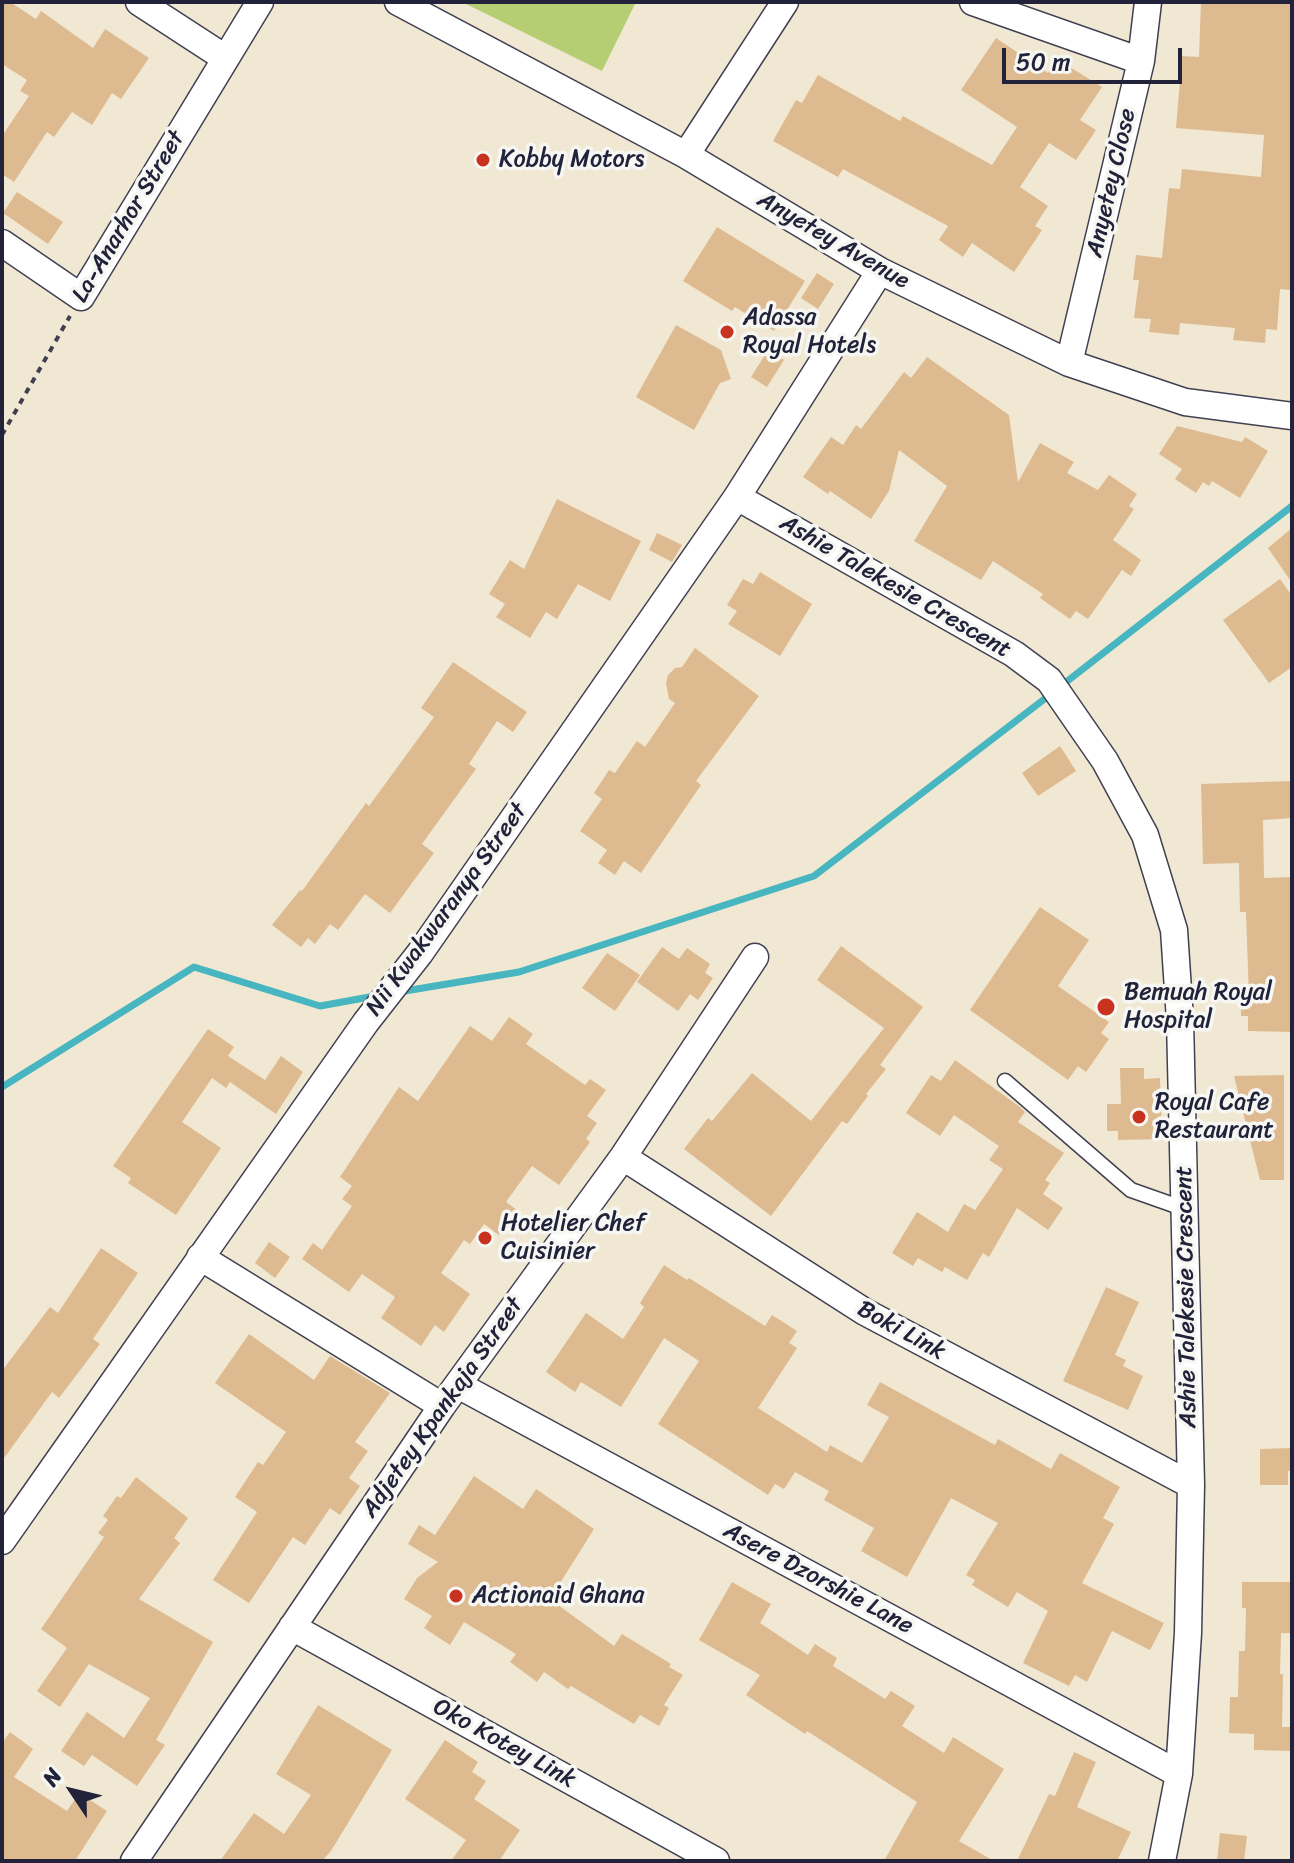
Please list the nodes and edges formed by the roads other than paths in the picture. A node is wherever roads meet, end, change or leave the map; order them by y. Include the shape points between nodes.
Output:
1 (139, 2) edge
2 (260, 2) edge
3 (398, 2) edge
4 (785, 2) edge
5 (973, 2) edge
6 (1148, 2) edge
7 (225, 58) junction
8 (1141, 61) junction
9 (686, 155) junction
10 (2, 243) edge
11 (880, 271) junction
12 (1069, 363) junction
13 (1292, 416) edge
14 (737, 497) junction
15 (755, 957) dead end
16 (1005, 1081) dead end
17 (623, 1157) junction
18 (1185, 1209) junction
19 (200, 1257) junction
20 (450, 1395) junction
21 (1191, 1485) junction
22 (2, 1541) edge
23 (292, 1627) junction
24 (1179, 1774) junction
25 (134, 1861) edge
26 (716, 1861) edge
27 (1162, 1861) edge

1 - 7 street
2 - 7 street, La-Anarhor Street
3 - 9 street, Anyetey Avenue
4 - 9 street
5 - 8 street
6 - 8 street, Anyetey Close
7 - 10 street, La-Anarhor Street via 81,297
8 - 12 street, Anyetey Close
9 - 11 street, Anyetey Avenue
11 - 12 street, Anyetey Avenue
11 - 14 street, Nii Kwakwaranya Street
12 - 13 street, Anyetey Avenue via 1185,402
14 - 18 street, Ashie Talekesie Crescent via 1014,654 1049,680 1105,761 1145,835 1174,930
14 - 19 street, Nii Kwakwaranya Street via 420,953
15 - 17 street, Adjetey Kpankaja Street
16 - 18 lane via 1131,1190
17 - 20 street, Adjetey Kpankaja Street
17 - 21 street, Boki Link via 865,1312
18 - 21 street, Ashie Talekesie Crescent
19 - 20 street, Asere Dzorshie Lane
19 - 22 street, Nii Kwakwaranya Street
20 - 23 street, Adjetey Kpankaja Street
20 - 24 street, Asere Dzorshie Lane
21 - 24 street, Ashie Talekesie Crescent
23 - 25 street, Adjetey Kpankaja Street
23 - 26 street, Oko Kotey Link
24 - 27 street, Ashie Talekesie Crescent

